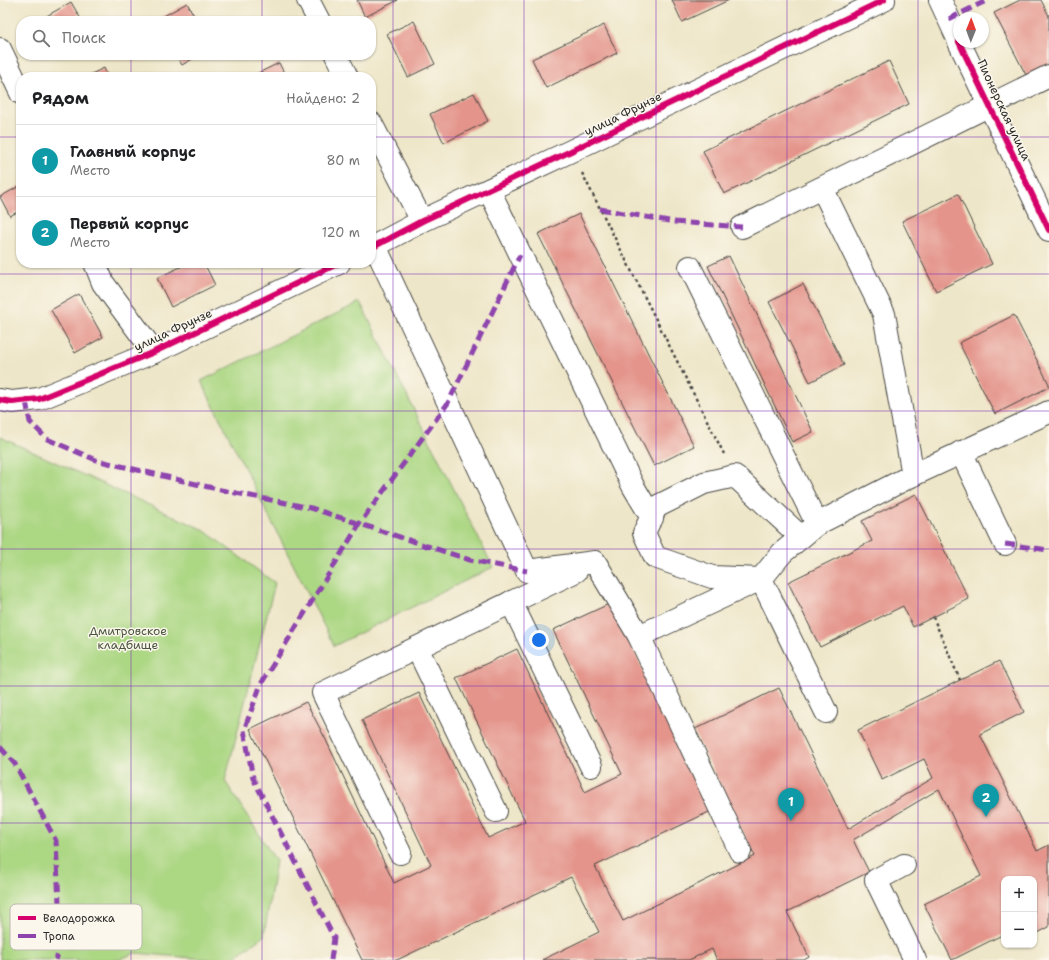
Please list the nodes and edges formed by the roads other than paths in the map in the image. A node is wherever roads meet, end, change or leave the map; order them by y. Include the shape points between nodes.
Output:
1 (308, 0) edge
2 (884, 0) edge
3 (940, 0) edge
4 (316, 16) edge
5 (953, 29) edge
6 (962, 48) edge
7 (0, 49) edge
8 (338, 60) edge
9 (344, 72) edge
10 (1049, 76) edge
11 (16, 83) edge
12 (989, 106) junction
13 (376, 133) edge
14 (822, 188) junction
15 (489, 190) junction
16 (422, 221) junction
17 (742, 227) dead end
18 (1049, 230) edge
19 (376, 245) edge
20 (376, 253) edge
21 (690, 267) dead end
22 (97, 268) edge
23 (329, 268) edge
24 (154, 352) junction
25 (6, 401) edge
26 (1049, 412) edge
27 (961, 452) junction
28 (913, 475) junction
29 (652, 518) junction
30 (809, 531) junction
31 (1005, 544) dead end
32 (595, 562) junction
33 (761, 579) junction
34 (512, 602) junction
35 (639, 636) junction
36 (417, 648) junction
37 (826, 712) dead end
38 (591, 766) dead end
39 (496, 811) dead end
40 (740, 851) dead end
41 (400, 853) dead end
42 (904, 866) dead end
43 (915, 960) edge

1 - 4 street
2 - 15 street, улица Фрунзе
3 - 5 street, Пионерская улица
6 - 12 street, Пионерская улица
7 - 11 street
8 - 9 street
10 - 12 street
12 - 14 street
12 - 18 street, Пионерская улица
13 - 16 street
14 - 17 street
14 - 28 street via 884,314
15 - 16 street, улица Фрунзе
15 - 29 street via 632,486
16 - 19 street, улица Фрунзе
20 - 32 street via 527,572
21 - 30 street
22 - 24 street via 103,283
23 - 24 street, улица Фрунзе
24 - 25 street, улица Фрунзе via 39,399
26 - 27 street
27 - 28 street
27 - 31 street
28 - 30 street
29 - 30 street via 656,507 704,483 735,476
29 - 33 street via 644,533 655,557 712,577
30 - 33 street via 782,553
32 - 34 street
32 - 35 street
33 - 35 street
33 - 37 street
34 - 36 street
34 - 38 street
35 - 40 street
36 - 39 street
36 - 41 street via 323,693
42 - 43 street via 876,880

